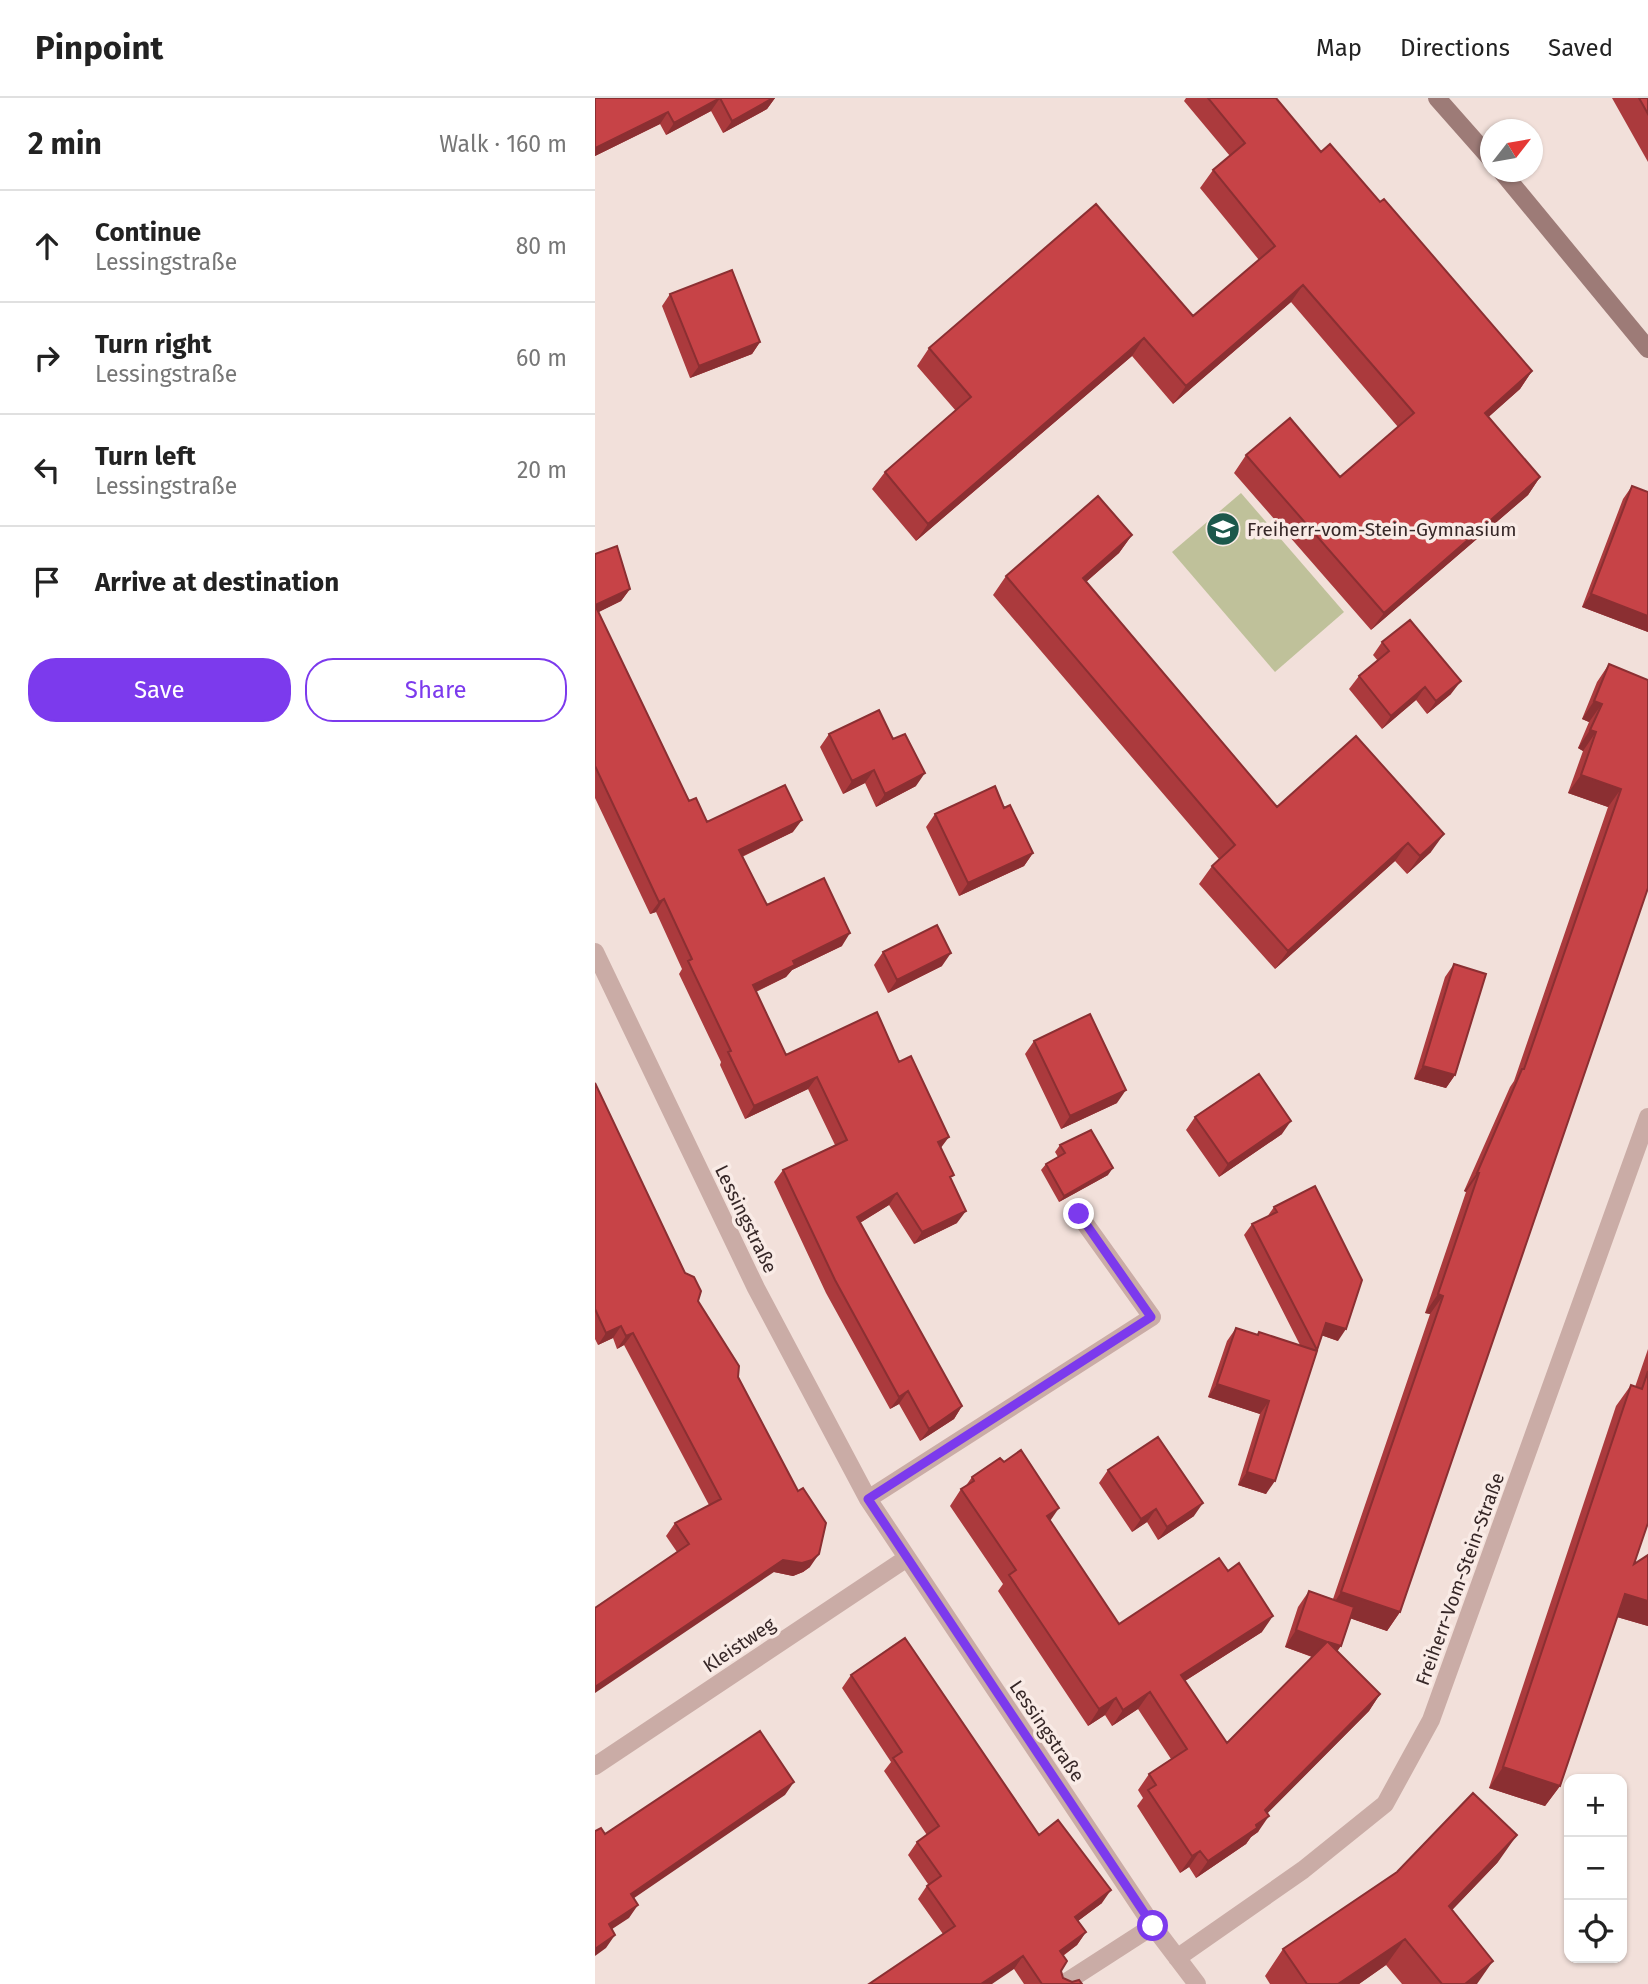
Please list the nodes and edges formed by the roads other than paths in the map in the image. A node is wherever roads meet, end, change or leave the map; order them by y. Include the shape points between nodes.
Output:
1 (1437, 98) edge
2 (1480, 147) edge
3 (1509, 182) edge
4 (1648, 349) edge
5 (595, 952) edge
6 (1648, 1118) edge
7 (1079, 1214) dead end
8 (868, 1499) junction
9 (907, 1558) junction
10 (595, 1766) edge
11 (1153, 1926) junction
12 (1177, 1958) junction
13 (1063, 1984) edge
14 (1197, 1984) edge

1 - 2 street
3 - 4 street
5 - 8 street, Lessingstraße via 756,1288
6 - 12 street, Freiherr-Vom-Stein-Straße via 1431,1720 1385,1804 1303,1870
7 - 8 street via 1151,1317
8 - 9 street, Lessingstraße
9 - 10 street, Kleistweg
9 - 11 street, Lessingstraße
11 - 12 street, Lessingstraße
11 - 13 street
12 - 14 street, Lessingstraße

